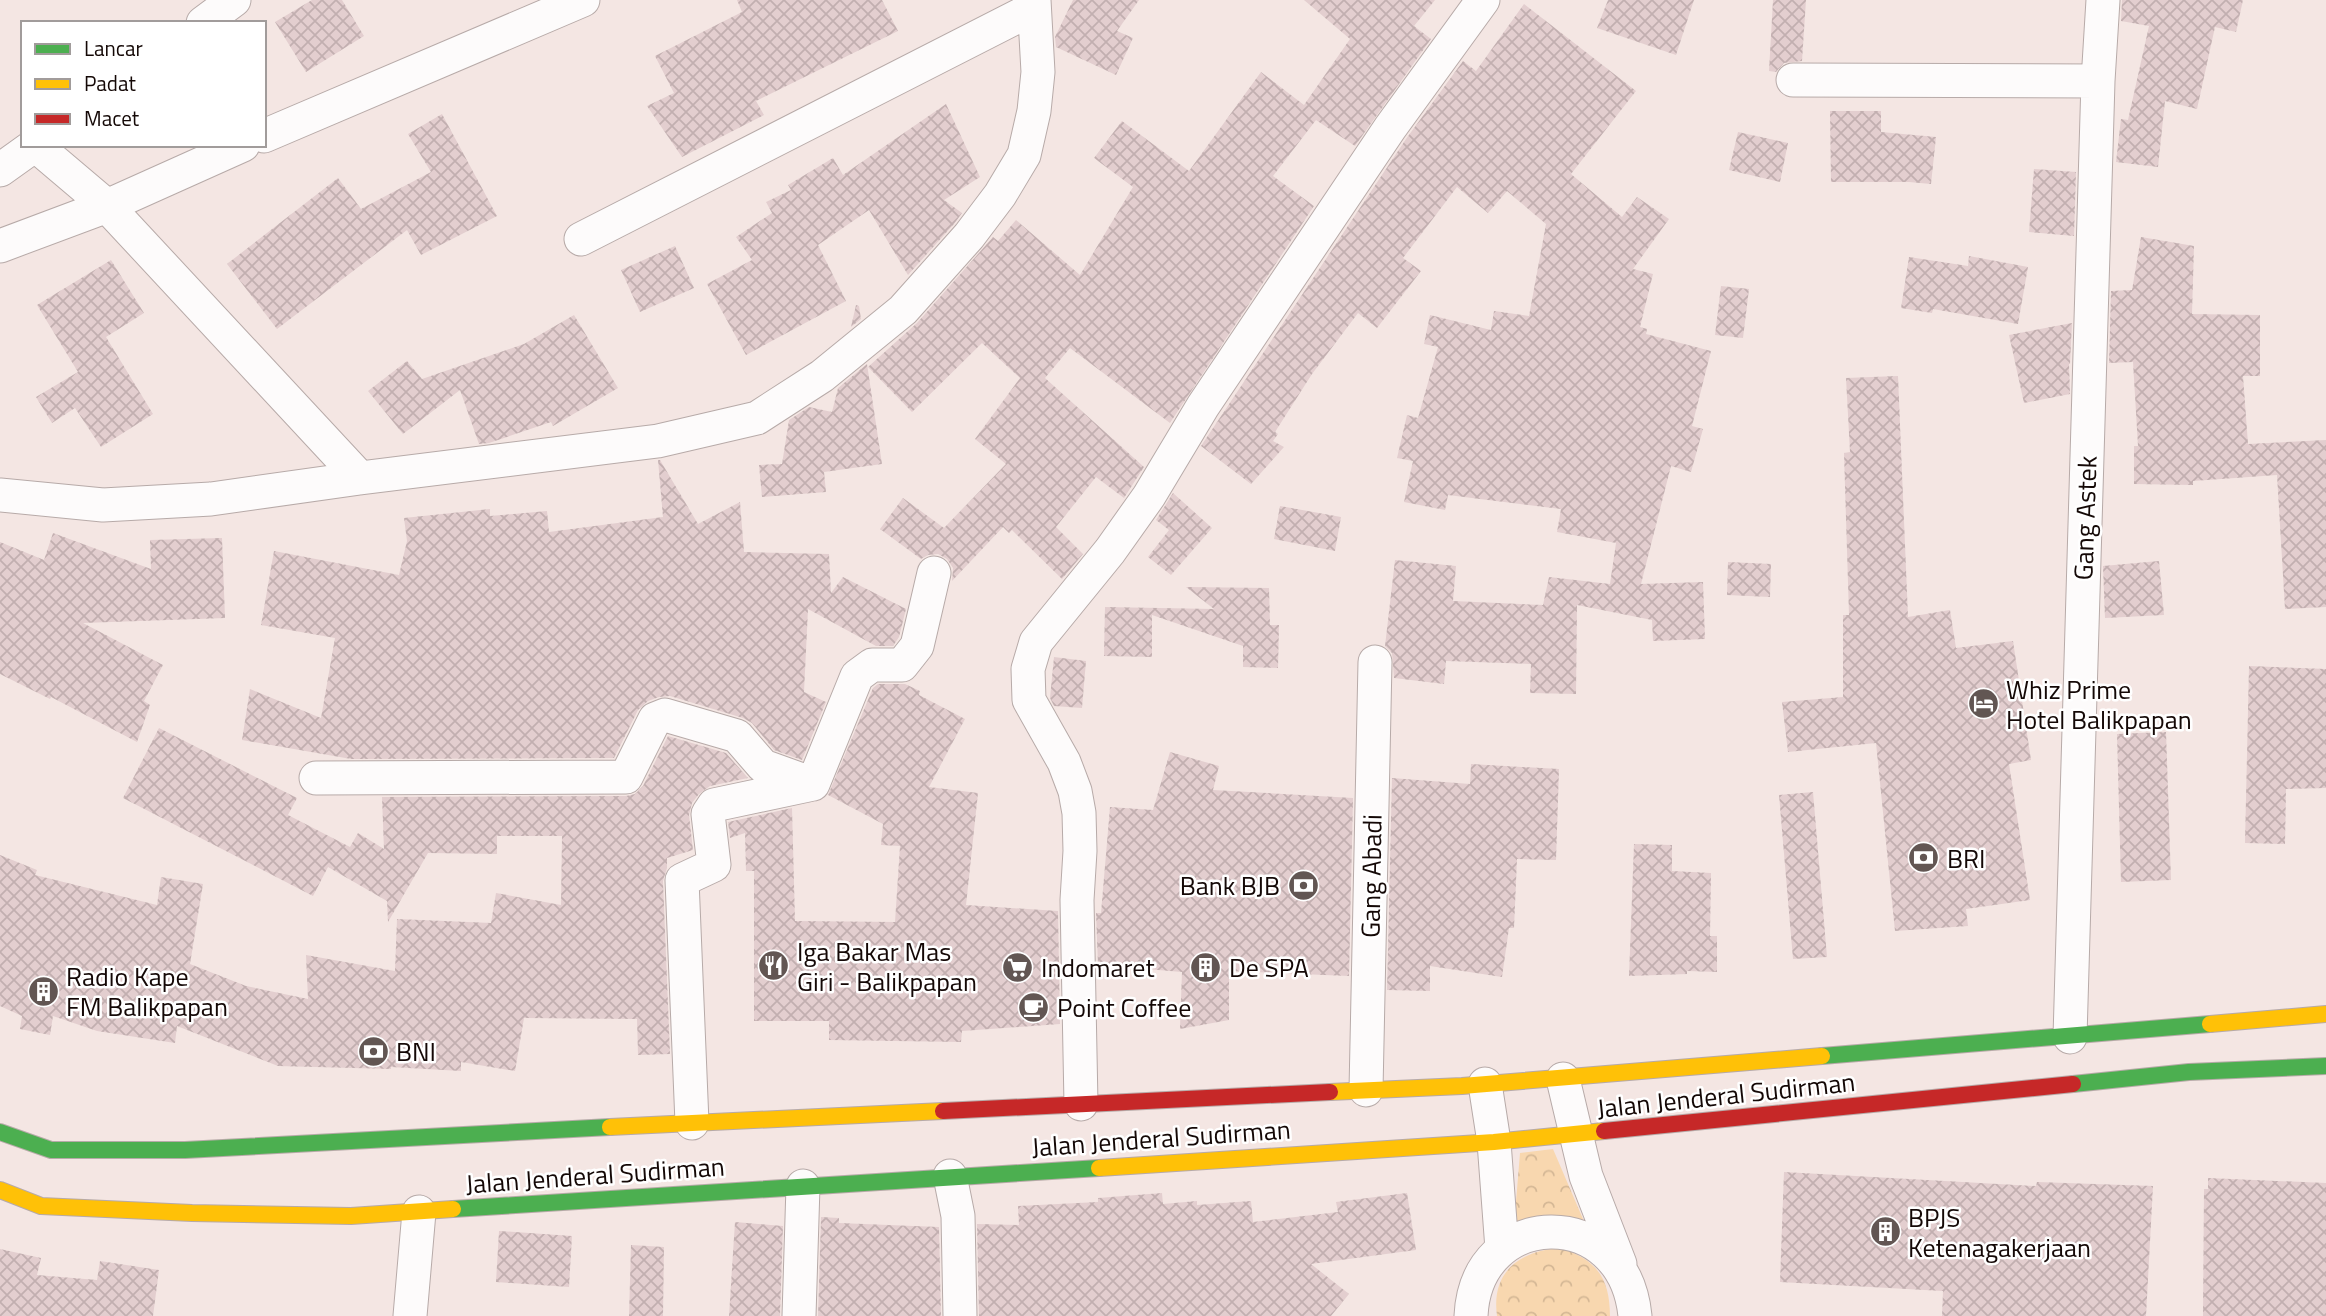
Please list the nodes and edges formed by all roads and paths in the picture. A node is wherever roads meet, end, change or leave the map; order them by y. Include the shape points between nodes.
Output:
1 (234, 0) edge
2 (583, 0) edge
3 (1483, 0) edge
4 (2103, 0) edge
5 (1034, 4) edge
6 (206, 21) edge
7 (1793, 80) dead end
8 (2098, 81) junction
9 (266, 135) edge
10 (32, 147) edge
11 (37, 147) edge
12 (239, 147) edge
13 (0, 170) edge
14 (107, 206) junction
15 (581, 239) dead end
16 (0, 246) edge
17 (360, 478) junction
18 (0, 495) edge
19 (934, 573) dead end
20 (1375, 662) dead end
21 (316, 778) dead end
22 (813, 784) junction
23 (2326, 1014) edge
24 (2070, 1037) junction
25 (2326, 1066) edge
26 (1563, 1079) junction
27 (1485, 1084) junction
28 (1366, 1090) junction
29 (1081, 1104) junction
30 (692, 1123) junction
31 (0, 1132) edge
32 (1576, 1135) junction
33 (1494, 1142) junction
34 (950, 1177) junction
35 (803, 1186) junction
36 (0, 1190) edge
37 (419, 1212) junction
38 (1502, 1249) junction
39 (1622, 1270) junction
40 (411, 1316) edge
41 (799, 1316) edge
42 (960, 1316) edge
43 (1471, 1316) edge
44 (1635, 1316) edge

1 - 6 street
2 - 9 street
3 - 29 street via 1374,151 1203,406 1149,496 1037,642 1028,669 1029,700 1064,762 1079,813
4 - 8 street, Gang Astek
5 - 15 street
5 - 17 street via 1038,72 1024,155 969,236 903,310 822,376 757,418 658,441
7 - 8 street
8 - 24 street, Gang Astek
10 - 13 street
11 - 14 street
12 - 14 street
14 - 16 street
14 - 17 street
17 - 18 street via 211,499 103,505
19 - 22 street via 917,646 902,665 872,664 857,676
20 - 28 street, Gang Abadi
21 - 22 street via 626,777 655,719 665,715 737,736 763,766
22 - 30 street via 714,805 708,814 714,865 682,880
23 - 24 highway, Jalan Jenderal Sudirman
24 - 26 highway, Jalan Jenderal Sudirman
25 - 32 highway, Jalan Jenderal Sudirman via 2189,1072
26 - 27 highway, Jalan Jenderal Sudirman
26 - 32 street
27 - 28 highway, Jalan Jenderal Sudirman
27 - 33 street
28 - 29 highway, Jalan Jenderal Sudirman
29 - 30 highway, Jalan Jenderal Sudirman
30 - 31 highway, Jalan Jenderal Sudirman via 185,1150 51,1150
32 - 33 highway, Jalan Jenderal Sudirman
32 - 39 street via 1586,1176
33 - 34 highway, Jalan Jenderal Sudirman
33 - 38 street
34 - 35 highway, Jalan Jenderal Sudirman
34 - 42 street via 958,1216
35 - 37 highway, Jalan Jenderal Sudirman
35 - 41 street
36 - 37 highway, Jalan Jenderal Sudirman via 41,1206 351,1216
37 - 40 street
38 - 39 street via 1526,1236 1553,1232 1580,1236 1604,1250
38 - 43 street via 1483,1269 1472,1295
39 - 44 street

